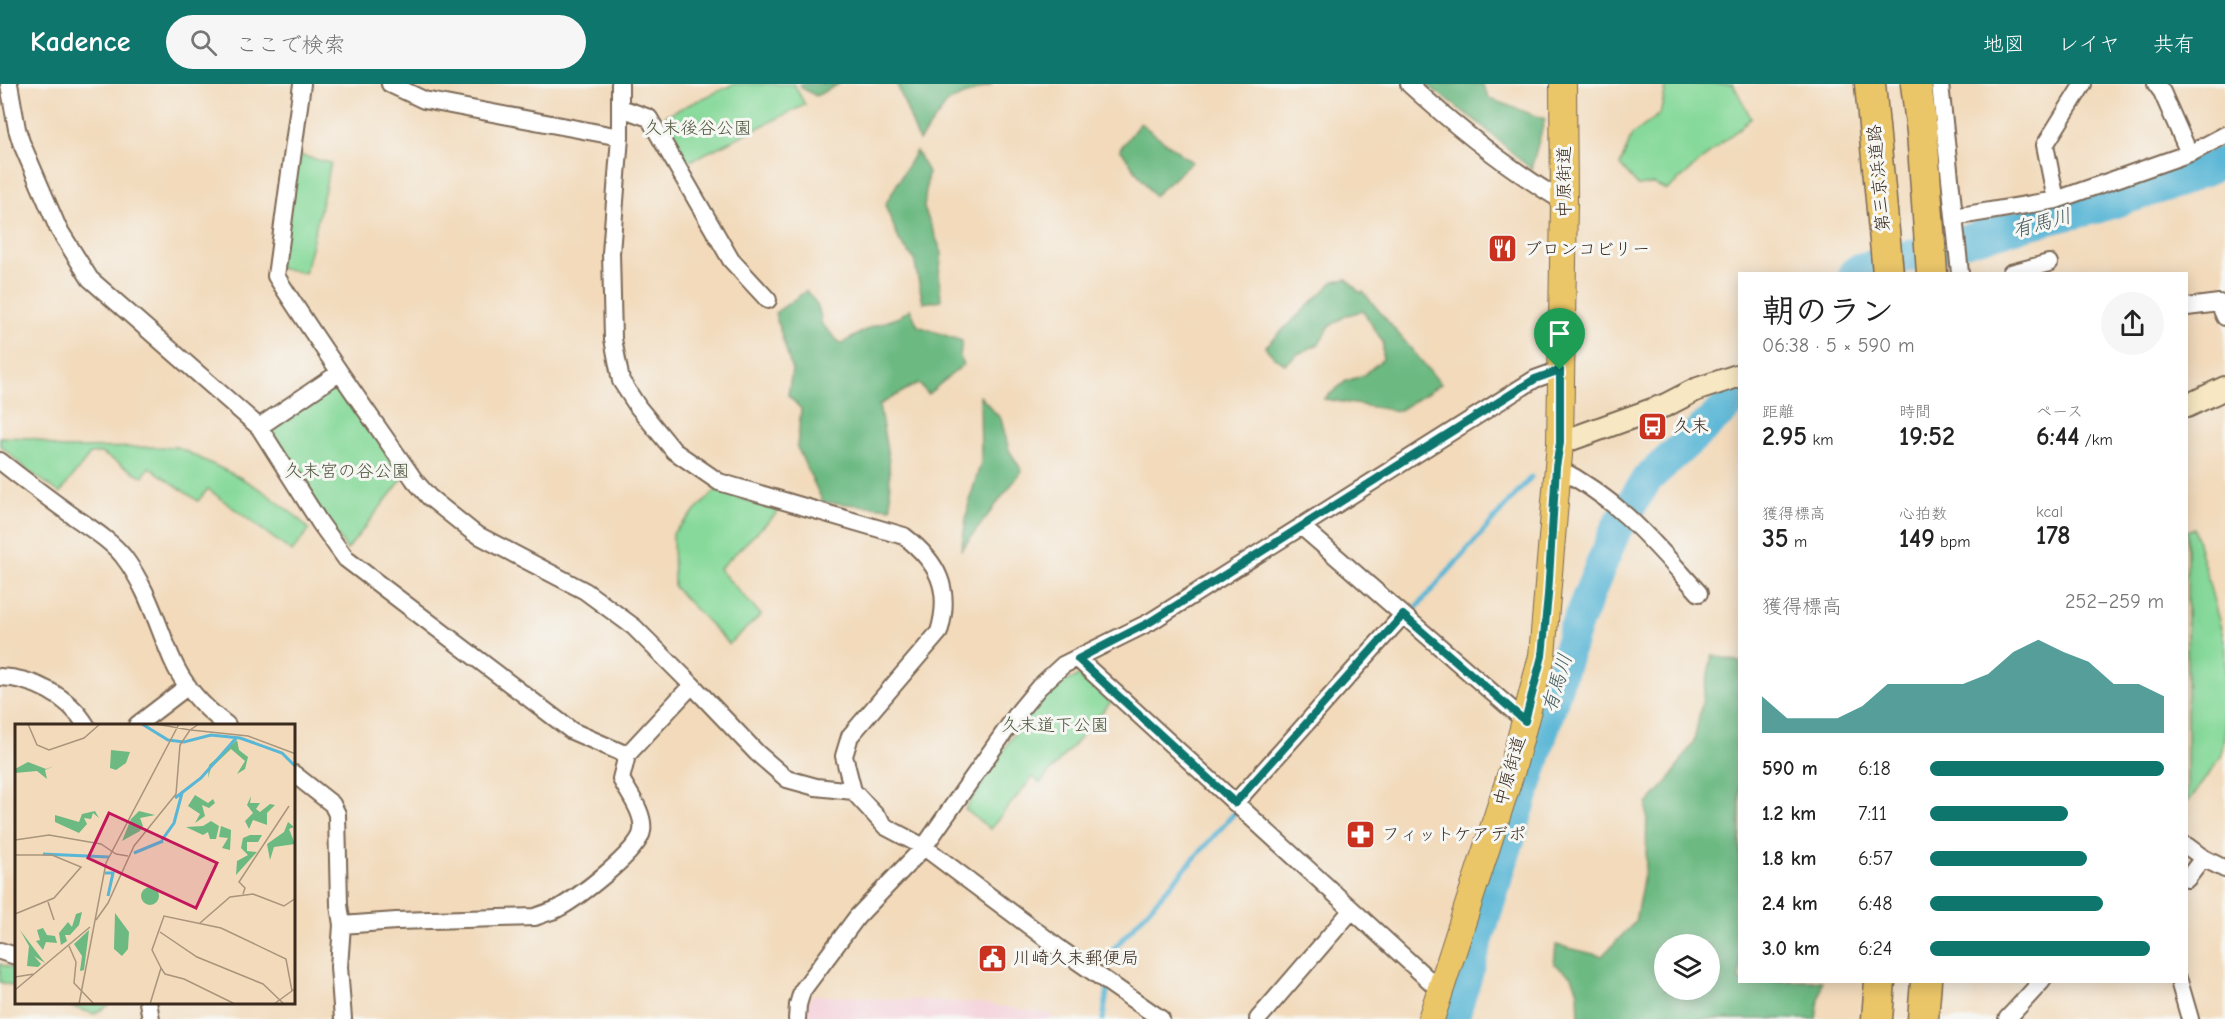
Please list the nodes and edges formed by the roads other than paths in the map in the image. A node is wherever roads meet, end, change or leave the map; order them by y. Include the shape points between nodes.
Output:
1 (9, 84) edge
2 (302, 84) edge
3 (390, 84) edge
4 (620, 84) edge
5 (1409, 84) edge
6 (1563, 84) edge
7 (1870, 84) edge
8 (1916, 84) edge
9 (1940, 84) edge
10 (2083, 84) edge
11 (2156, 84) edge
12 (621, 108) junction
13 (2225, 135) edge
14 (621, 137) junction
15 (2189, 153) junction
16 (2056, 200) junction
17 (1564, 202) junction
18 (1954, 218) junction
19 (2049, 263) dead end
20 (1888, 272) edge
21 (1932, 272) edge
22 (1960, 272) edge
23 (2015, 272) edge
24 (768, 300) dead end
25 (2188, 307) edge
26 (2225, 317) edge
27 (1560, 370) junction
28 (339, 373) junction
29 (1738, 375) edge
30 (2225, 388) edge
31 (2188, 406) edge
32 (259, 427) junction
33 (1558, 455) junction
34 (0, 461) edge
35 (1301, 526) junction
36 (1699, 593) dead end
37 (1403, 615) junction
38 (1078, 659) junction
39 (0, 678) edge
40 (692, 685) junction
41 (188, 686) junction
42 (1525, 721) junction
43 (85, 724) edge
44 (138, 724) edge
45 (226, 724) edge
46 (627, 755) junction
47 (296, 776) edge
48 (853, 791) junction
49 (1235, 803) junction
50 (924, 847) junction
51 (2188, 847) edge
52 (2203, 858) junction
53 (2225, 870) edge
54 (2188, 878) edge
55 (1352, 910) junction
56 (342, 925) junction
57 (0, 951) edge
58 (15, 956) edge
59 (1880, 983) edge
60 (1926, 983) edge
61 (2180, 983) edge
62 (2032, 984) edge
63 (1441, 991) junction
64 (148, 1004) edge
65 (151, 1019) edge
66 (343, 1019) edge
67 (797, 1019) edge
68 (1161, 1019) edge
69 (1258, 1019) edge
70 (1431, 1019) edge
71 (1877, 1019) edge
72 (1923, 1019) edge
73 (2007, 1019) edge
74 (2190, 1019) edge

1 - 32 street via 21,142 58,228 90,279
2 - 28 street via 276,276
3 - 14 street via 424,100
4 - 12 street
5 - 17 street via 1452,123
6 - 17 main road, 中原街道
7 - 20 highway, 第三京浜道路
8 - 21 highway
9 - 18 street
10 - 16 street via 2045,145
11 - 15 street
12 - 14 street
12 - 24 street via 649,118 731,260
13 - 15 street
14 - 48 street via 611,254 613,339 621,381 638,407 674,451 719,482 904,536 933,564 942,584 944,617 939,632 850,736 844,756
15 - 16 street
16 - 18 street
17 - 27 main road, 中原街道
18 - 22 street
19 - 23 street
25 - 26 street via 2219,303
27 - 33 main road, 中原街道
27 - 35 street via 1535,379
28 - 32 street
28 - 40 street via 429,497 474,533 585,591 634,627
29 - 33 street via 1695,390
30 - 31 street
32 - 46 street via 346,559 572,731
33 - 36 street via 1637,524
33 - 42 main road, 中原街道 via 1542,656
34 - 41 street via 104,538 122,556 144,590 172,660
35 - 37 street
35 - 38 street via 1150,622
37 - 42 street
37 - 49 street
38 - 49 street
38 - 50 street via 1063,665 1020,710
39 - 43 street via 18,678 50,690
40 - 46 street
40 - 48 street via 787,779
41 - 44 street
41 - 45 street via 208,711
42 - 63 main road, 中原街道
46 - 56 street via 621,779 641,817 637,845 564,905 535,917
47 - 56 street via 332,804 337,814
48 - 50 street via 886,826
49 - 55 street
50 - 67 street via 857,916 802,991
50 - 68 street
51 - 52 street
52 - 53 street
52 - 54 street
55 - 63 street
55 - 69 street
56 - 66 street via 339,967
57 - 58 street
59 - 71 highway
60 - 72 highway
61 - 74 street
62 - 73 street
63 - 70 main road, 中原街道
64 - 65 street

